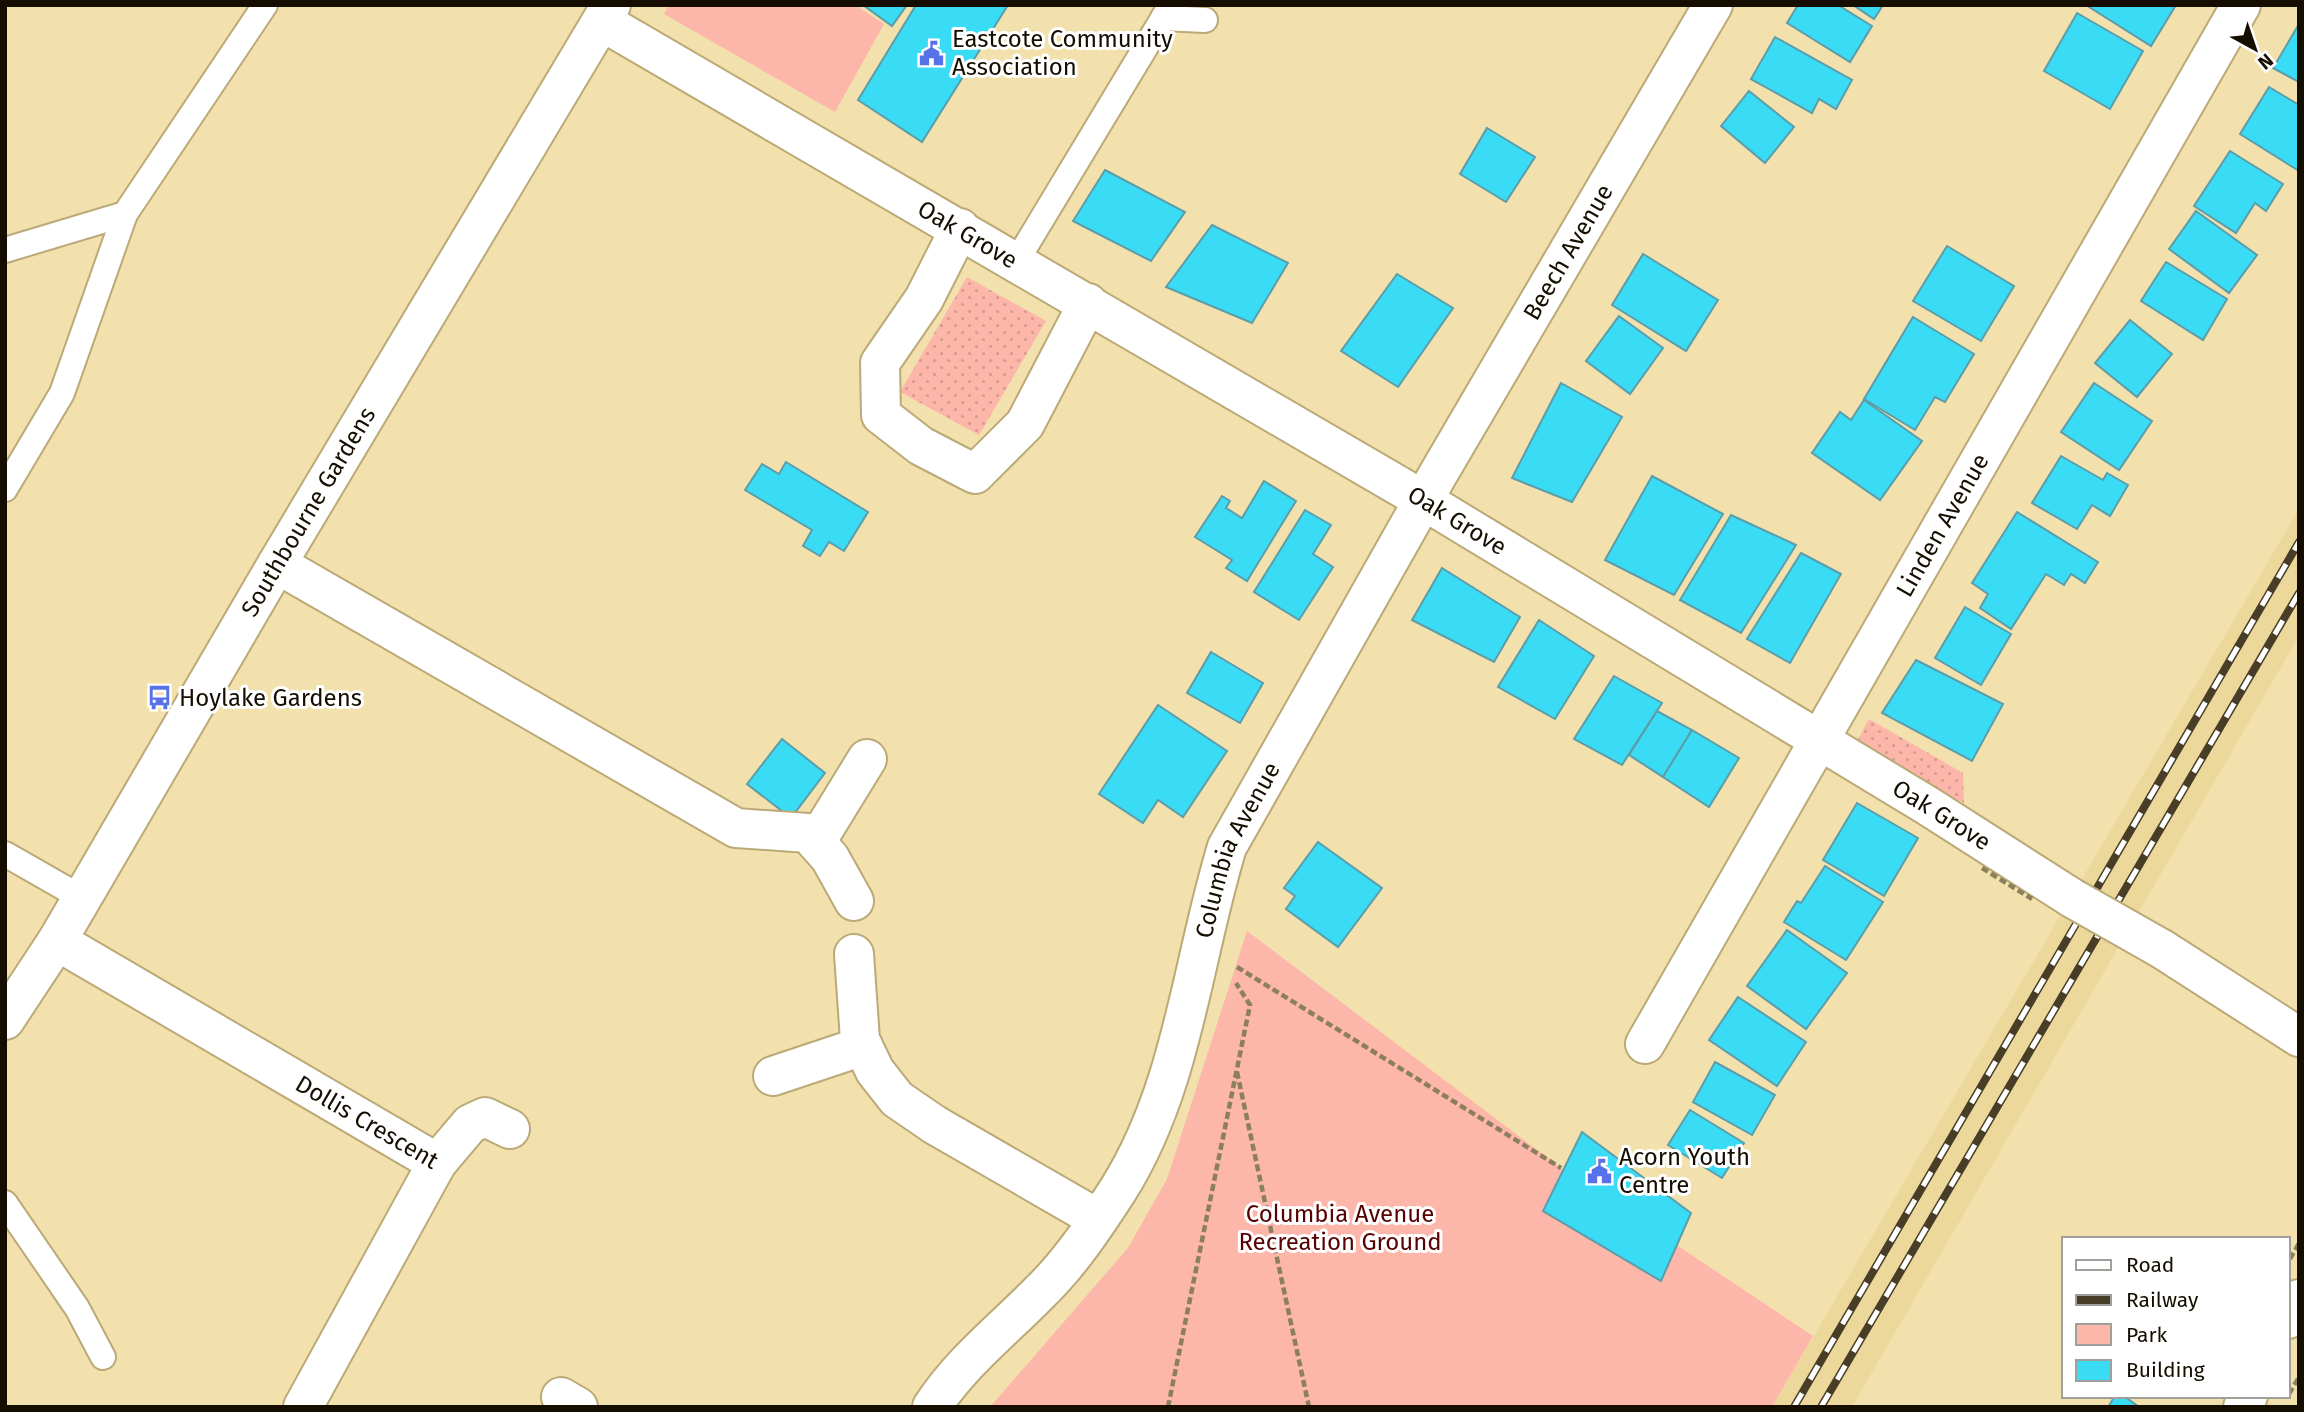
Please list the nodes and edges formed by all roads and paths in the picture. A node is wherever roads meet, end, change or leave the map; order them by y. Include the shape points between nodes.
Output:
1 (265, 5) edge
2 (1713, 5) edge
3 (2241, 5) edge
4 (1167, 12) edge
5 (607, 13) edge
6 (1205, 20) dead end
7 (125, 214) junction
8 (960, 228) junction
9 (5, 250) edge
10 (1016, 262) junction
11 (1088, 303) junction
12 (5, 489) edge
13 (1423, 500) junction
14 (277, 564) junction
15 (1818, 740) junction
16 (867, 759) dead end
17 (816, 842) junction
18 (5, 854) edge
19 (82, 898) junction
20 (854, 901) dead end
21 (57, 941) junction
22 (854, 954) dead end
23 (1230, 963) dead end
24 (1231, 975) dead end
25 (5, 1020) edge
26 (2299, 1037) edge
27 (1645, 1044) dead end
28 (863, 1046) junction
29 (1236, 1068) junction
30 (773, 1076) dead end
31 (510, 1129) dead end
32 (437, 1163) junction
33 (1561, 1168) dead end
34 (5, 1203) edge
35 (1098, 1219) junction
36 (2299, 1242) edge
37 (2290, 1259) edge
38 (2299, 1299) edge
39 (2290, 1316) edge
40 (103, 1357) dead end
41 (2299, 1377) edge
42 (2290, 1393) edge
43 (303, 1407) edge
44 (932, 1407) edge
45 (1168, 1407) edge
46 (1309, 1407) edge

1 - 7 lane
2 - 13 street, Beech Avenue
3 - 15 street, Linden Avenue
4 - 6 lane
4 - 10 lane
5 - 8 street, Oak Grove
5 - 14 street, Southbourne Gardens
7 - 9 lane
7 - 12 lane via 62,393
8 - 10 street, Oak Grove
8 - 11 street via 924,299 880,363 881,415 921,446 975,474 1025,424
10 - 11 street, Oak Grove
11 - 13 street, Oak Grove
13 - 15 street, Oak Grove
13 - 35 street, Columbia Avenue via 1227,847 1163,1094 1125,1177
14 - 17 street via 736,828 808,833
14 - 19 street, Southbourne Gardens
15 - 26 street, Oak Grove, bridge
15 - 27 street, Linden Avenue
16 - 17 street
17 - 20 street
18 - 19 lane
19 - 21 street, Southbourne Gardens
21 - 25 street, Southbourne Gardens
21 - 32 street, Dollis Crescent
22 - 28 street
23 - 33 path
24 - 29 path via 1250,1005
28 - 30 street
28 - 35 street via 897,1099
29 - 45 path
29 - 46 path
31 - 32 street via 485,1116 470,1124
32 - 43 street, Dollis Crescent
34 - 40 lane via 77,1308
35 - 44 street, Columbia Avenue via 1044,1289 947,1384
36 - 37 path
38 - 39 street
41 - 42 path

